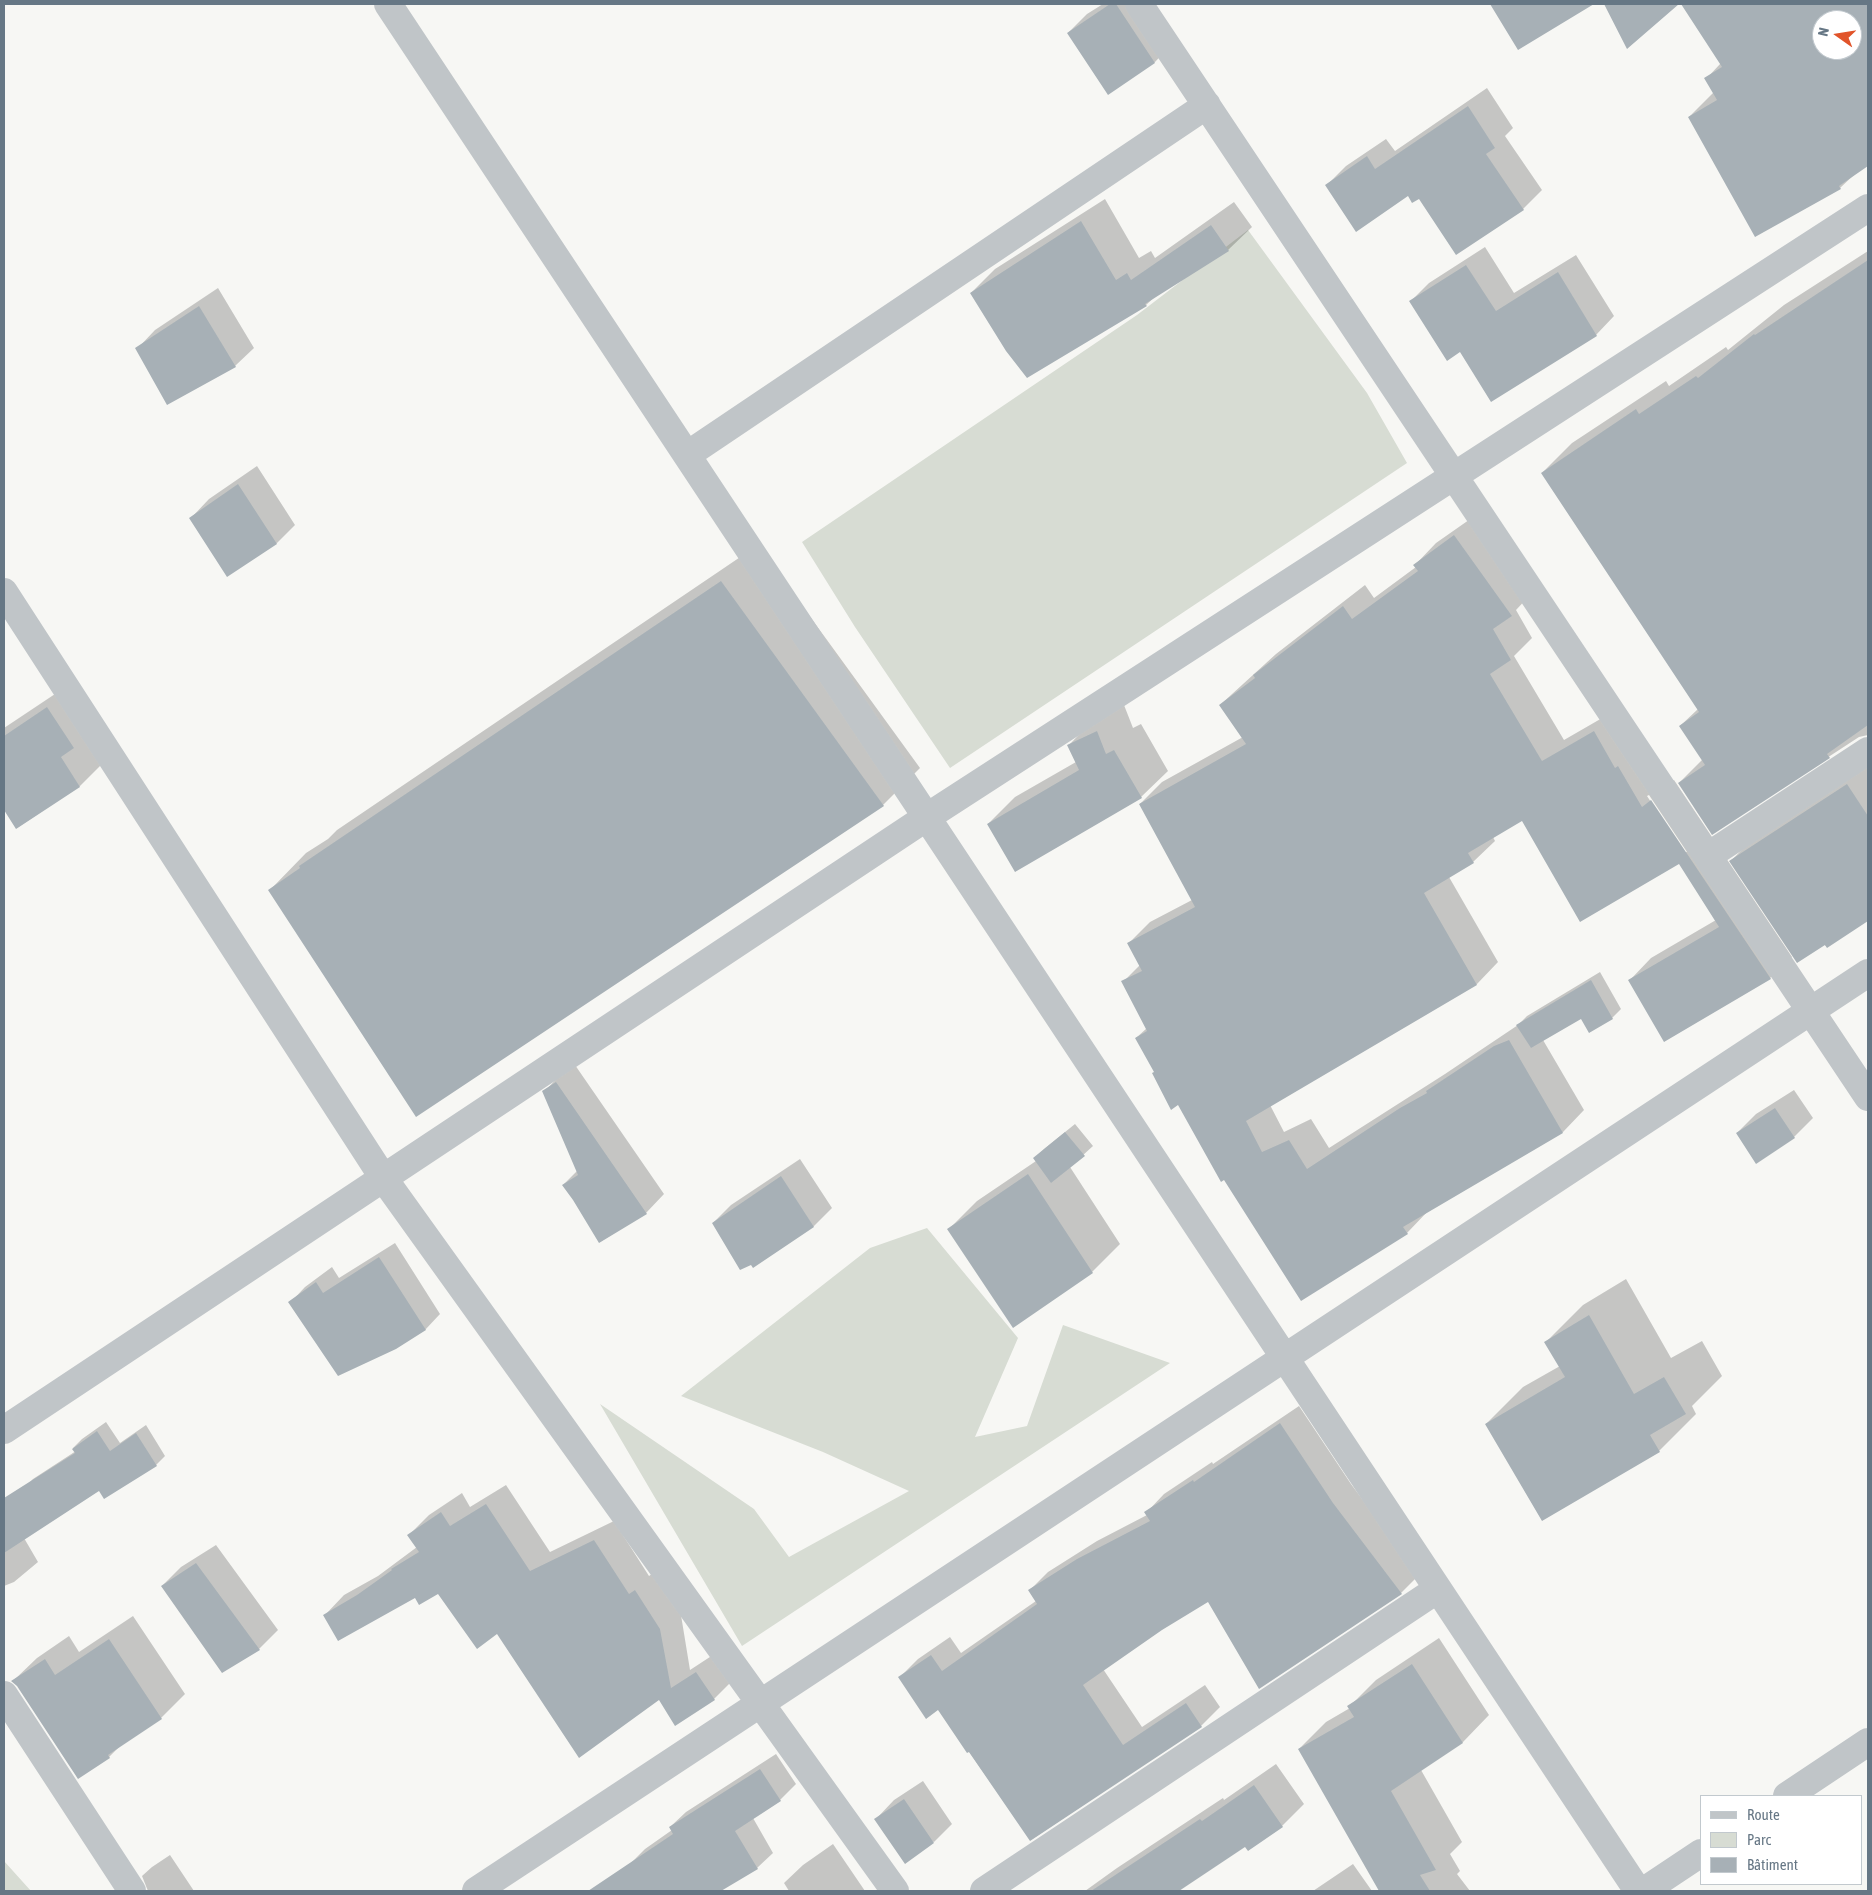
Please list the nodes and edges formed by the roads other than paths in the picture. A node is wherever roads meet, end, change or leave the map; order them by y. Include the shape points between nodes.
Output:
1 (388, 4) edge
2 (1139, 4) edge
3 (1207, 105) junction
4 (1868, 208) edge
5 (687, 455) junction
6 (1454, 476) junction
7 (4, 592) edge
8 (1868, 751) edge
9 (927, 817) junction
10 (1708, 856) junction
11 (1868, 972) edge
12 (1810, 1011) junction
13 (1868, 1097) edge
14 (384, 1179) junction
15 (1285, 1358) junction
16 (4, 1430) edge
17 (1438, 1589) junction
18 (4, 1696) edge
19 (762, 1703) junction
20 (1868, 1742) edge
21 (1788, 1795) edge
22 (1700, 1855) edge
23 (132, 1891) edge
24 (476, 1891) edge
25 (895, 1891) edge
26 (984, 1891) edge
27 (1638, 1891) edge
28 (1644, 1891) edge

1 - 5 street
2 - 3 street
3 - 5 street
3 - 6 street
4 - 6 street
5 - 9 street
6 - 9 street
6 - 10 street
7 - 14 street
8 - 10 street
9 - 14 street
9 - 15 street
10 - 12 street
11 - 12 street
12 - 13 street
12 - 15 street
14 - 16 street
14 - 19 street
15 - 17 street
15 - 19 street
17 - 26 street
17 - 27 street
18 - 23 street
19 - 24 street
19 - 25 street
20 - 21 street
22 - 28 street

